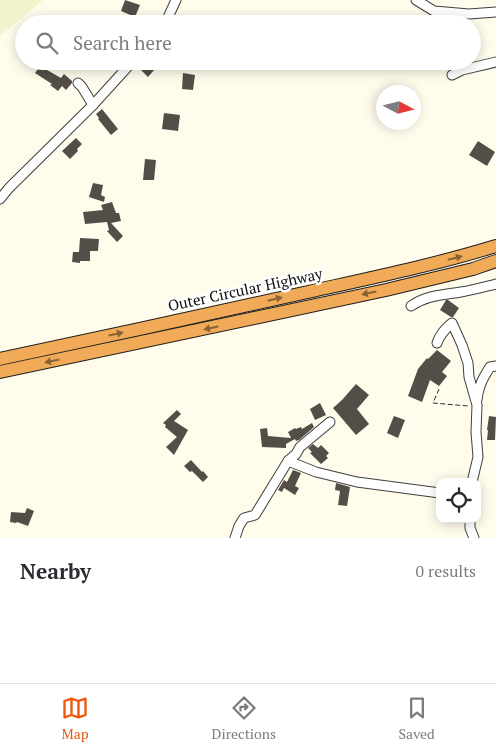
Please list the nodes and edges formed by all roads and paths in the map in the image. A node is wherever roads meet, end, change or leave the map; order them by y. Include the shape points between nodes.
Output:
1 (176, 0) edge
2 (416, 0) edge
3 (496, 12) edge
4 (169, 15) edge
5 (496, 62) edge
6 (481, 66) edge
7 (125, 70) edge
8 (462, 70) edge
9 (452, 75) dead end
10 (78, 83) dead end
11 (93, 105) junction
12 (0, 199) edge
13 (496, 246) edge
14 (496, 262) edge
15 (496, 284) edge
16 (412, 306) dead end
17 (437, 343) dead end
18 (0, 359) edge
19 (496, 366) edge
20 (0, 372) edge
21 (439, 389) dead end
22 (477, 405) junction
23 (330, 422) dead end
24 (288, 461) junction
25 (473, 478) edge
26 (436, 493) edge
27 (470, 523) edge
28 (235, 538) edge
29 (474, 538) edge

1 - 4 street
2 - 3 street via 434,11
5 - 6 street
7 - 11 street
8 - 9 street
10 - 11 street
11 - 12 street
18 -> 13 highway, Outer Circular Highway via 414,268
14 -> 20 highway, Outer Circular Highway
15 - 16 street via 428,297
17 - 22 street via 452,323 468,363
19 - 22 street via 490,367 482,379
21 - 22 path via 433,403
22 - 25 street via 478,456
23 - 24 street
24 - 26 street via 357,482
24 - 28 street via 255,515 244,518
27 - 29 street

